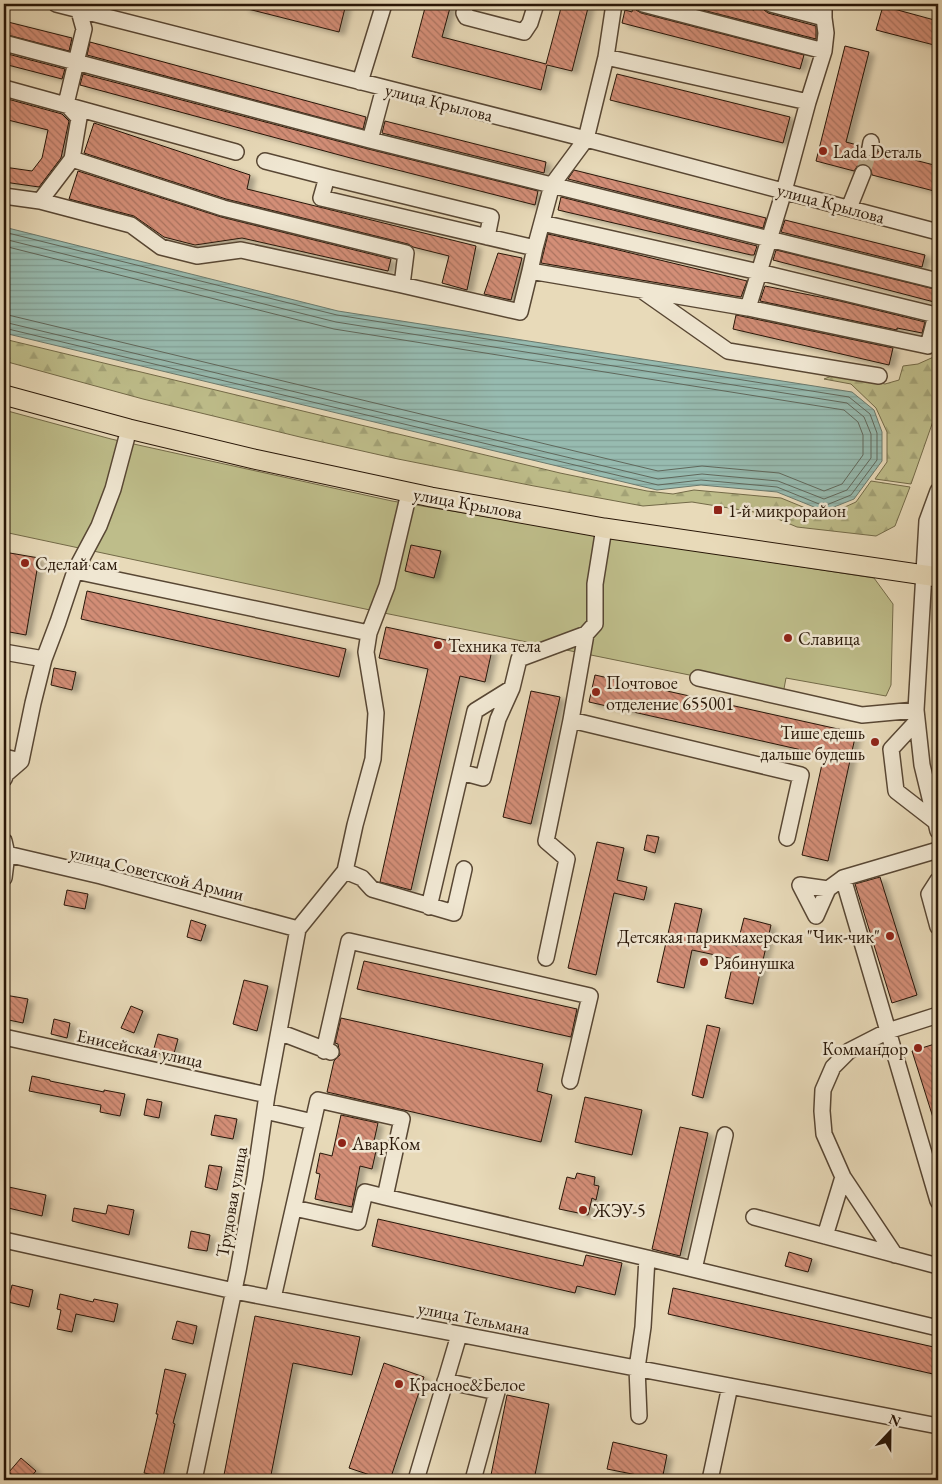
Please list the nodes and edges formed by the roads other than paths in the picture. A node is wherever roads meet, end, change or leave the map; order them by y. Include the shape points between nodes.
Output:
1 (56, 4) edge
2 (384, 4) edge
3 (466, 4) edge
4 (536, 4) edge
5 (614, 4) edge
6 (643, 4) edge
7 (771, 4) edge
8 (80, 7) edge
9 (824, 11) edge
10 (4, 43) edge
11 (824, 51) junction
12 (606, 57) junction
13 (76, 62) junction
14 (360, 82) junction
15 (4, 88) edge
16 (384, 88) junction
17 (808, 102) junction
18 (66, 104) junction
19 (586, 139) junction
20 (370, 140) junction
21 (236, 152) dead end
22 (72, 159) junction
23 (265, 161) dead end
24 (864, 173) tunnel mouth
25 (327, 177) junction
26 (552, 185) junction
27 (784, 191) junction
28 (4, 196) edge
29 (40, 201) junction
30 (849, 208) junction
31 (542, 223) junction
32 (938, 232) edge
33 (487, 237) junction
34 (769, 239) junction
35 (535, 248) junction
36 (530, 272) junction
37 (759, 272) junction
38 (938, 281) edge
39 (402, 285) junction
40 (641, 290) junction
41 (748, 308) junction
42 (879, 376) dead end
43 (4, 395) edge
44 (129, 429) junction
45 (938, 491) edge
46 (408, 492) junction
47 (604, 528) junction
48 (938, 549) edge
49 (75, 571) junction
50 (931, 575) edge
51 (369, 633) junction
52 (586, 634) junction
53 (4, 652) edge
54 (44, 659) junction
55 (698, 678) dead end
56 (512, 688) junction
57 (916, 716) junction
58 (571, 720) junction
59 (4, 758) edge
60 (21, 762) junction
61 (461, 772) junction
62 (4, 779) edge
63 (937, 826) edge
64 (787, 838) dead end
65 (6, 847) edge
66 (938, 850) edge
67 (464, 869) dead end
68 (345, 871) junction
69 (4, 878) edge
70 (843, 878) junction
71 (938, 880) edge
72 (828, 889) dead end
73 (430, 907) junction
74 (938, 928) edge
75 (298, 929) junction
76 (546, 958) dead end
77 (938, 1015) edge
78 (279, 1032) junction
79 (888, 1032) junction
80 (4, 1037) edge
81 (570, 1081) dead end
82 (267, 1095) junction
83 (265, 1111) junction
84 (313, 1122) junction
85 (725, 1135) dead end
86 (843, 1177) junction
87 (385, 1197) junction
88 (938, 1201) edge
89 (294, 1208) junction
90 (754, 1217) dead end
91 (825, 1236) junction
92 (4, 1240) edge
93 (895, 1255) junction
94 (648, 1258) junction
95 (938, 1266) edge
96 (694, 1269) junction
97 (234, 1291) junction
98 (273, 1298) junction
99 (938, 1328) edge
100 (459, 1335) junction
101 (637, 1368) junction
102 (445, 1381) junction
103 (730, 1386) junction
104 (640, 1416) dead end
105 (938, 1426) edge
106 (194, 1480) edge
107 (416, 1480) edge
108 (473, 1480) edge
109 (710, 1480) edge

1 - 8 street, улица Крылова
2 - 14 street
3 - 4 street via 466,18 524,32
5 - 12 street
6 - 11 street
7 - 9 street
8 - 13 street via 84,29
8 - 14 street, улица Крылова
9 - 11 street
10 - 13 street
11 - 17 street
12 - 17 street
12 - 19 street
13 - 18 street
13 - 20 street
14 - 16 street, улица Крылова
15 - 18 street
16 - 19 street, улица Крылова
16 - 20 street
17 - 27 street
18 - 21 street
18 - 22 street via 79,118
19 - 26 street
19 - 27 street, улица Крылова
20 - 26 street
22 - 29 street
22 - 39 street via 223,208 406,254
23 - 25 street
24 - 30 street
25 - 33 street via 491,217
25 - 33 street via 321,198
26 - 31 street
26 - 34 street
27 - 30 street, улица Крылова
27 - 34 street
28 - 29 street
29 - 39 street via 131,225 161,247 197,256 241,250
30 - 32 street, улица Крылова
31 - 35 street
31 - 37 street
33 - 35 street
34 - 37 street
34 - 38 street
35 - 36 street
36 - 39 street via 520,312
36 - 40 street
37 - 41 street
37 - 41 street via 936,315 928,346
40 - 41 street
40 - 42 street via 728,351
43 - 44 main road, улица Крылова
44 - 46 main road, улица Крылова
44 - 49 street via 99,526
45 - 50 street via 927,521
46 - 47 main road, улица Крылова
46 - 51 street via 387,586
47 - 50 main road, улица Крылова
47 - 52 street via 595,584 595,624
48 - 50 street
49 - 51 street
49 - 54 street
50 - 57 street
51 - 68 street via 366,652 376,713 373,759
52 - 56 street via 519,659
52 - 58 street
53 - 54 street
54 - 60 street
55 - 57 street via 862,715
56 - 61 street via 475,711
56 - 61 street via 498,719 483,778
57 - 63 street via 922,765
57 - 63 street via 891,749 896,791
58 - 64 street via 801,775
58 - 76 street via 546,841 567,859
59 - 60 street
60 - 62 street
61 - 73 street
65 - 69 street
65 - 75 street, улица Советской Армии
66 - 70 street
67 - 73 street via 454,913
68 - 73 street via 362,878 372,889
68 - 75 street
70 - 72 street
70 - 79 street
71 - 74 street via 929,894
75 - 78 street, Трудовая улица
77 - 79 street
78 - 81 street via 328,1052 349,941 590,996
78 - 82 street, Трудовая улица
79 - 86 street via 849,1051 833,1067 823,1090 824,1134
79 - 88 street
80 - 82 street, Енисейская улица
82 - 83 street, Трудовая улица
83 - 84 street
83 - 97 street, Трудовая улица
84 - 87 street via 318,1100 402,1119
84 - 89 street
85 - 96 street
86 - 91 street
86 - 93 street
87 - 89 street via 365,1192 358,1222
87 - 94 street
89 - 98 street
90 - 91 street
91 - 93 street
92 - 97 street, улица Тельмана
93 - 95 street
94 - 96 street
94 - 101 street
96 - 99 street
97 - 98 street, улица Тельмана
97 - 106 street, Трудовая улица
98 - 100 street, улица Тельмана
100 - 101 street, улица Тельмана
100 - 102 street
101 - 103 street, улица Тельмана
101 - 104 street
102 - 107 street
102 - 108 street via 496,1392
103 - 105 street, улица Тельмана
103 - 109 street

